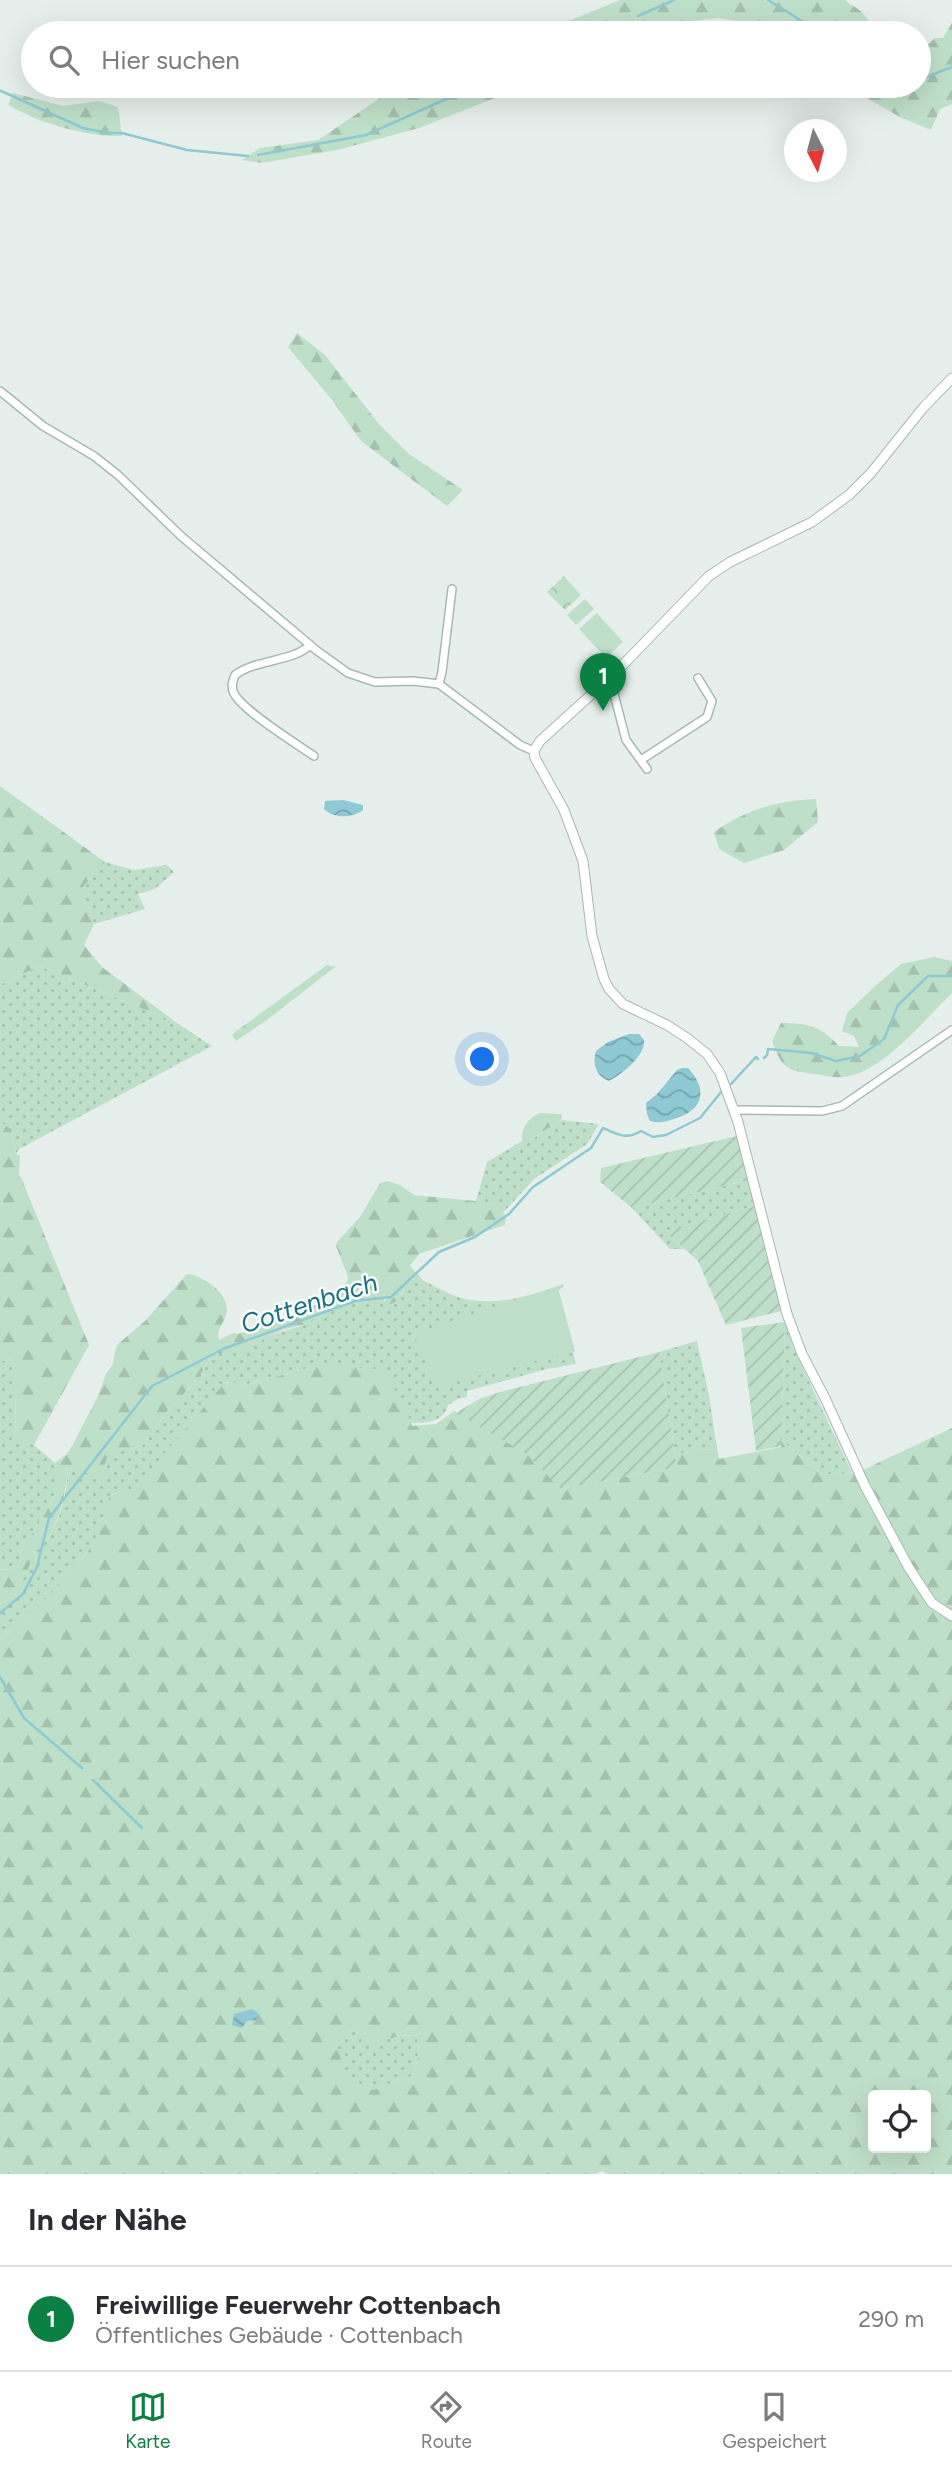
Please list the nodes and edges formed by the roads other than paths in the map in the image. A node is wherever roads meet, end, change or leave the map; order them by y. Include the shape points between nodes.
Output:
1 (952, 378) edge
2 (0, 391) edge
3 (452, 589) dead end
4 (310, 645) junction
5 (698, 678) dead end
6 (605, 683) junction
7 (439, 684) junction
8 (534, 751) junction
9 (314, 756) dead end
10 (641, 760) junction
11 (647, 769) dead end
12 (952, 1030) edge
13 (735, 1110) junction
14 (952, 1616) edge

1 - 6 street via 849,495 813,522 709,576
2 - 4 street via 43,426 118,475 181,536
3 - 7 street
4 - 7 street via 361,679
4 - 9 street via 243,669 232,686 235,696 265,722
5 - 10 street via 712,701 706,717
6 - 8 street
6 - 10 street via 614,695 626,740
7 - 8 street via 520,746
8 - 13 street via 564,810 583,862 592,936 609,989 623,1004 667,1026 707,1054
10 - 11 street
12 - 13 street via 842,1106 822,1111
13 - 14 street via 787,1314 802,1354 864,1486 909,1568 933,1602

